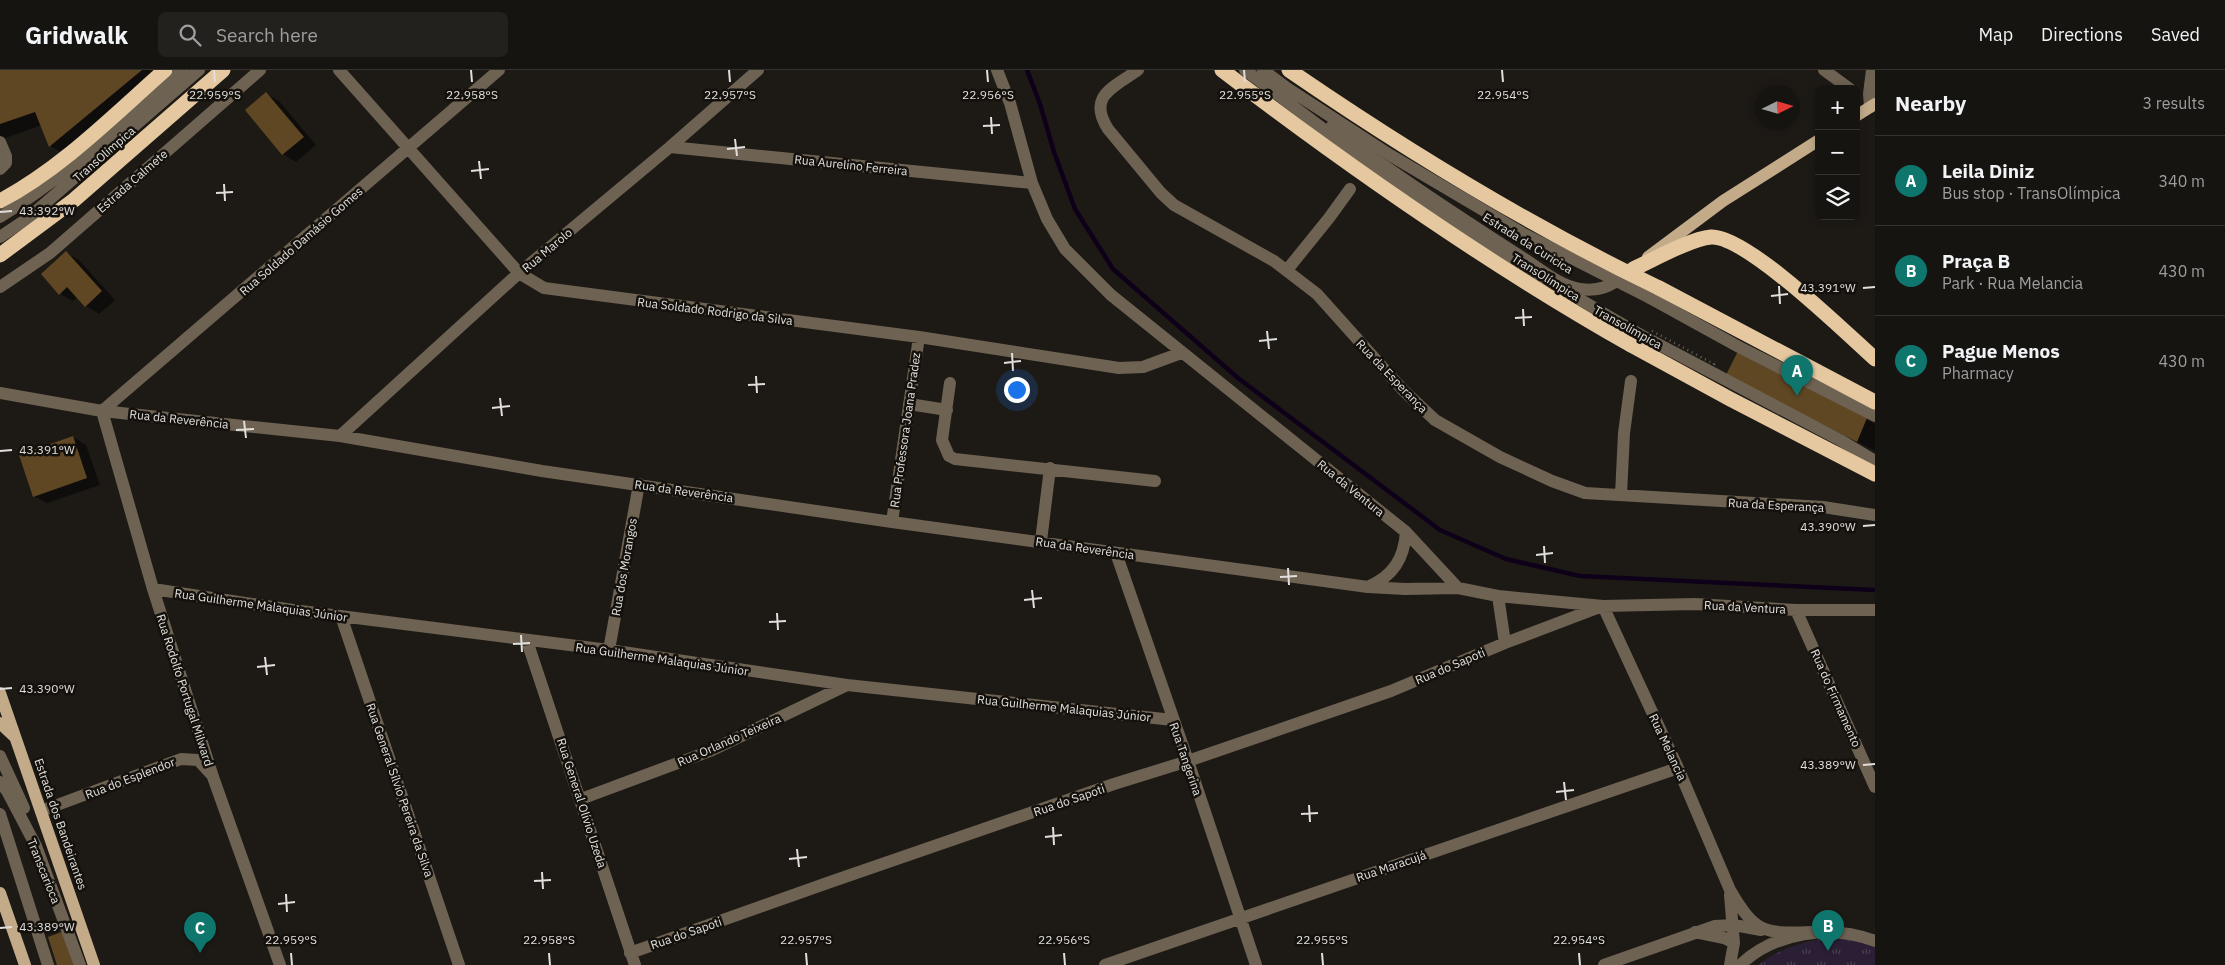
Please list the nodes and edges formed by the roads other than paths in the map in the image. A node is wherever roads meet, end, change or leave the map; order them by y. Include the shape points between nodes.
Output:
1 (165, 70) edge
2 (183, 70) edge
3 (199, 70) edge
4 (223, 70) edge
5 (260, 70) edge
6 (340, 70) edge
7 (499, 70) edge
8 (758, 70) edge
9 (997, 70) edge
10 (1138, 70) edge
11 (1222, 70) edge
12 (1245, 70) edge
13 (1253, 70) edge
14 (1262, 70) edge
15 (1289, 70) edge
16 (1824, 70) edge
17 (1872, 70) edge
18 (1845, 85) edge
19 (1868, 99) edge
20 (1860, 110) edge
21 (0, 142) edge
22 (1815, 143) edge
23 (670, 147) junction
24 (409, 148) junction
25 (0, 168) edge
26 (1032, 183) junction
27 (1350, 188) dead end
28 (0, 201) edge
29 (0, 217) edge
30 (0, 237) edge
31 (0, 255) edge
32 (1633, 269) junction
33 (1287, 270) junction
34 (519, 273) junction
35 (0, 287) edge
36 (1655, 293) junction
37 (1642, 336) junction
38 (919, 337) junction
39 (1181, 353) junction
40 (1875, 359) edge
41 (1630, 381) dead end
42 (950, 383) dead end
43 (0, 393) edge
44 (1875, 402) edge
45 (909, 404) junction
46 (947, 410) junction
47 (102, 411) junction
48 (1875, 416) edge
49 (340, 436) junction
50 (1875, 460) edge
51 (1050, 468) junction
52 (1875, 474) edge
53 (1155, 481) dead end
54 (638, 484) junction
55 (1621, 495) junction
56 (1875, 515) edge
57 (892, 522) junction
58 (1406, 532) junction
59 (1041, 542) junction
60 (1116, 553) junction
61 (1368, 587) junction
62 (1458, 588) junction
63 (153, 589) junction
64 (1498, 596) junction
65 (1602, 606) junction
66 (1796, 610) junction
67 (1875, 610) edge
68 (341, 616) junction
69 (528, 641) junction
70 (1505, 643) junction
71 (609, 650) junction
72 (846, 685) junction
73 (0, 693) edge
74 (1173, 720) junction
75 (0, 723) edge
76 (17, 738) junction
77 (0, 756) edge
78 (1188, 762) junction
79 (1678, 768) junction
80 (213, 777) junction
81 (0, 782) edge
82 (1875, 787) edge
83 (581, 799) junction
84 (42, 811) junction
85 (0, 814) edge
86 (36, 846) junction
87 (1730, 890) junction
88 (0, 893) edge
89 (1239, 918) junction
90 (1734, 925) junction
91 (1764, 930) junction
92 (1695, 932) junction
93 (1812, 932) junction
94 (1875, 940) edge
95 (1734, 943) junction
96 (632, 959) edge
97 (25, 965) edge
98 (48, 965) edge
99 (80, 965) edge
100 (94, 965) edge
101 (280, 965) edge
102 (458, 965) edge
103 (1105, 965) edge
104 (1256, 965) edge
105 (1604, 965) edge
106 (1730, 965) edge
107 (1740, 965) edge

1 - 28 highway, TransOlímpica via 72,152 28,185
2 - 29 street, Transolímpica via 86,155
3 - 30 street, Transolímpica via 27,219
4 - 31 highway, TransOlímpica via 74,200
5 - 35 street, Estrada Calmete via 50,253
6 - 24 street, Rua Soldado Rodrigo da Silva
7 - 24 street, Rua Soldado Damásio Gomes
8 - 23 street, Rua Marolo
9 - 26 street, Rua da Ventura via 1010,103
10 - 33 street, Rua da Esperança via 1100,100 1102,120 1108,129 1174,205
11 - 37 highway, TransOlímpica, bridge via 1380,187 1558,303
12 - 37 street, Transolímpica, bridge via 1446,217 1530,271
13 - 32 street, Estrada da Curicica via 1372,157 1560,282 1596,290 1611,286
14 - 36 street, Transolímpica, bridge via 1390,155 1522,233
15 - 36 highway, bridge via 1408,149
16 - 18 street
17 - 19 street
19 - 20 main road
21 - 25 street via 6,163
22 - 32 main road, Estrada da Curicica via 1723,201
23 - 26 street, Rua Aurelino Ferreira
23 - 34 street, Rua Marolo
24 - 34 street, Rua Soldado Rodrigo da Silva
24 - 47 street, Rua Soldado Damásio Gomes
26 - 39 street, Rua da Ventura via 1047,219 1065,249 1111,295
27 - 33 street
32 - 40 highway via 1710,237 1730,241 1776,272
33 - 55 street, Rua da Esperança via 1321,299 1402,390 1435,420 1500,457 1552,481 1585,493
34 - 38 street, Rua Soldado Rodrigo da Silva via 544,288
34 - 49 street, Rua Marolo
36 - 44 highway
36 - 48 street, Transolímpica via 1739,347
37 - 50 street, Transolímpica
37 - 52 highway, TransOlímpica via 1730,399
38 - 39 street, Rua Soldado Rodrigo da Silva via 1119,368 1143,367
38 - 45 street, Rua Professora Joana Pradez
39 - 58 street, Rua da Ventura
41 - 55 street
42 - 46 street
43 - 47 street, Rua da Reverência
45 - 46 street
45 - 57 street, Rua Professora Joana Pradez
46 - 51 street via 942,440 949,456
47 - 49 street, Rua da Reverência
47 - 63 street, Rua Rodolfo Portugal Milward
49 - 54 street, Rua da Reverência
51 - 53 street
51 - 59 street
54 - 57 street, Rua da Reverência
54 - 71 street, Rua dos Morangos
55 - 56 street, Rua da Esperança via 1823,507
57 - 59 street, Rua da Reverência
58 - 61 street via 1405,546 1392,572
58 - 62 street, Rua da Ventura
59 - 60 street, Rua da Reverência
60 - 61 street, Rua da Reverência
60 - 74 street, Rua Tangerina
61 - 62 street, Rua da Reverência
62 - 64 street, Rua da Ventura
63 - 68 street, Rua Guilherme Malaquias Júnior
63 - 80 street, Rua Rodolfo Portugal Milward
64 - 65 street, Rua da Ventura
64 - 70 street
65 - 66 street, Rua da Ventura via 1695,604
65 - 70 street, Rua do Sapoti
65 - 79 street, Rua Melancia
66 - 67 street, Rua da Ventura
66 - 82 street, Rua do Firmamento
68 - 69 street, Rua Guilherme Malaquias Júnior
68 - 102 street, Rua General Sílvio Pereira da Silva
69 - 71 street, Rua Guilherme Malaquias Júnior
69 - 83 street, Rua General Olívio Uzeda
70 - 78 street, Rua do Sapoti via 1391,690
71 - 72 street, Rua Guilherme Malaquias Júnior
72 - 74 street, Rua Guilherme Malaquias Júnior
72 - 83 street, Rua Orlando Teixeira via 710,751
73 - 76 main road, Estrada dos Bandeirantes
74 - 78 street, Rua Tangerina
75 - 76 main road
76 - 84 main road, Estrada dos Bandeirantes
77 - 86 street via 27,815
78 - 89 street, Rua Tangerina
78 - 96 street, Rua do Sapoti via 1104,788
79 - 87 street, Rua Melancia
79 - 89 street, Rua Maracujá
80 - 84 street, Rua do Esplendor via 198,760 181,759
80 - 101 street, Rua Rodolfo Portugal Milward
81 - 86 street, Transcarioca
83 - 96 street, Rua General Olívio Uzeda
84 - 100 main road, Estrada dos Bandeirantes
85 - 98 street, Transcarioca
86 - 99 street, Transcarioca
87 - 90 street, Rua Melancia
87 - 91 street, Rua Melancia via 1746,916
88 - 97 main road
89 - 103 street, Rua Maracujá
89 - 104 street, Rua Tangerina
90 - 91 street
90 - 92 street
90 - 95 street, Rua Melancia
91 - 93 street
92 - 95 street
92 - 105 street
93 - 94 street via 1838,932
93 - 107 street via 1775,942
95 - 106 street, Rua Melancia

